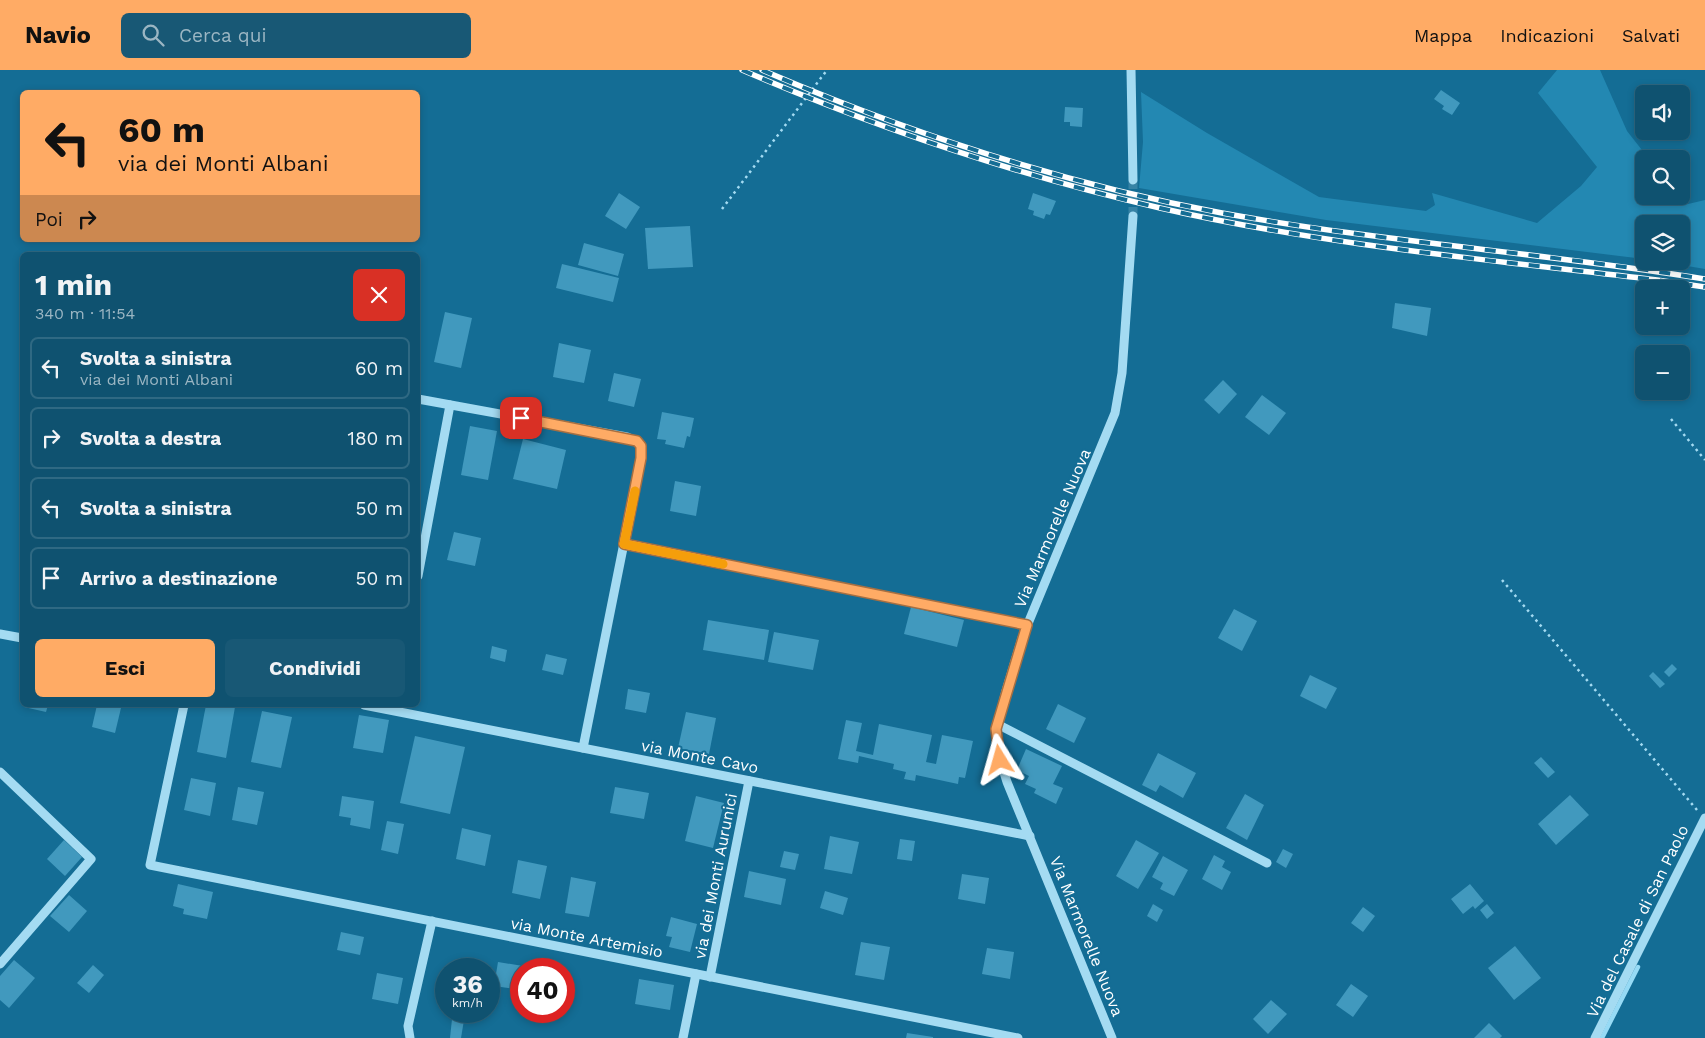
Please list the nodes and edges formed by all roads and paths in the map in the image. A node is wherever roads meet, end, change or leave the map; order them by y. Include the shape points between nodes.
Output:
1 (827, 70) edge
2 (1131, 70) edge
3 (1133, 180) tunnel mouth
4 (722, 210) dead end
5 (1133, 216) tunnel mouth
6 (420, 399) edge
7 (450, 405) junction
8 (1671, 419) dead end
9 (1705, 460) edge
10 (624, 544) junction
11 (420, 565) edge
12 (1502, 580) dead end
13 (1027, 625) junction
14 (0, 634) edge
15 (20, 638) edge
16 (184, 707) edge
17 (393, 708) edge
18 (997, 724) junction
19 (583, 748) junction
20 (0, 772) edge
21 (749, 781) junction
22 (1705, 818) edge
23 (1030, 836) junction
24 (1267, 862) dead end
25 (432, 921) junction
26 (0, 964) edge
27 (696, 974) junction
28 (710, 977) junction
29 (410, 1038) edge
30 (683, 1038) edge
31 (1018, 1038) edge
32 (1112, 1038) edge
33 (1595, 1038) edge

1 - 4 path
2 - 3 street
5 - 13 street, Via Marmorelle Nuova via 1122,373 1115,413
6 - 7 street
7 - 10 street via 637,441 641,446 641,458
7 - 11 street
8 - 9 path
10 - 13 street
10 - 19 street
12 - 22 path
13 - 18 street, Via Marmorelle Nuova
14 - 15 street
16 - 25 street, via Monte Artemisio via 150,865
17 - 19 street, via Monte Cavo
18 - 23 street, Via Marmorelle Nuova via 1000,760
18 - 24 street
19 - 21 street, via Monte Cavo
20 - 26 street via 91,860
21 - 23 street, via Monte Cavo
21 - 28 street, via dei Monti Aurunici
22 - 33 street, Via del Casale di San Paolo
23 - 32 street, Via Marmorelle Nuova
25 - 27 street, via Monte Artemisio
25 - 29 street via 408,1026
27 - 28 street, via Monte Artemisio
27 - 30 street, via dei Monti Aurunici
28 - 31 street, via Monte Artemisio

